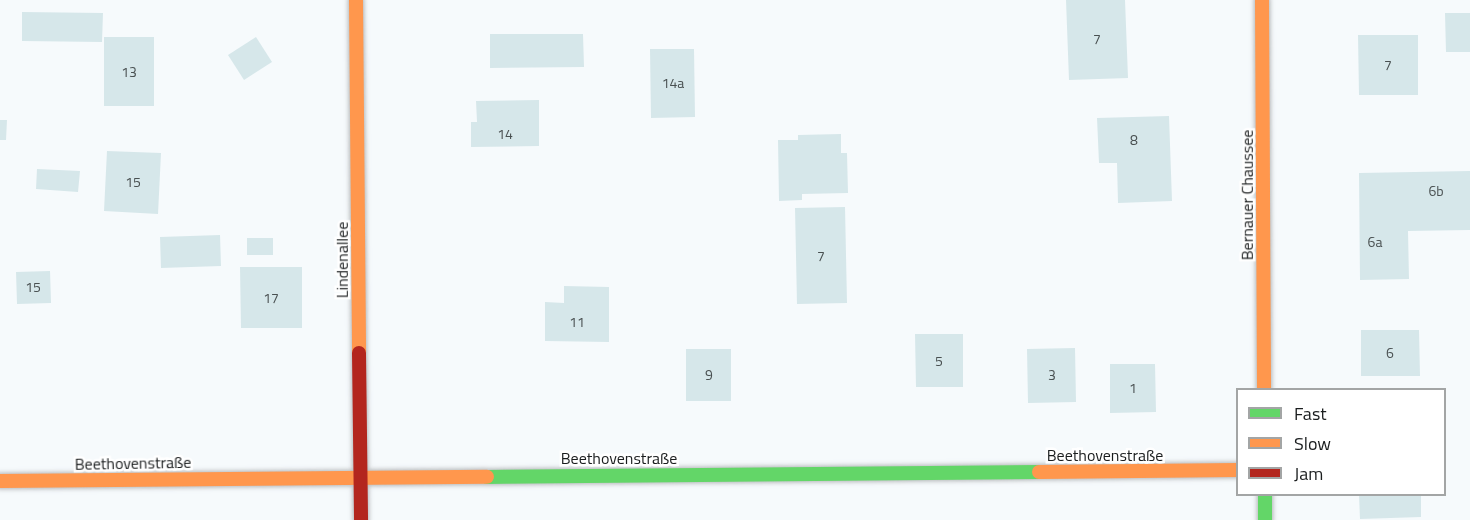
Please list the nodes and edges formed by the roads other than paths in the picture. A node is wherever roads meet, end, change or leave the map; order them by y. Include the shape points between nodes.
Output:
1 (356, 0) edge
2 (1262, 0) edge
3 (1264, 388) edge
4 (1236, 470) edge
5 (360, 476) junction
6 (0, 481) edge
7 (1265, 496) edge
8 (361, 520) edge
9 (1265, 520) edge

1 - 5 street, Lindenallee
2 - 3 street, Bernauer Chaussee
4 - 5 street, Beethovenstraße
5 - 6 street, Beethovenstraße
5 - 8 street, Lindenallee
7 - 9 street

